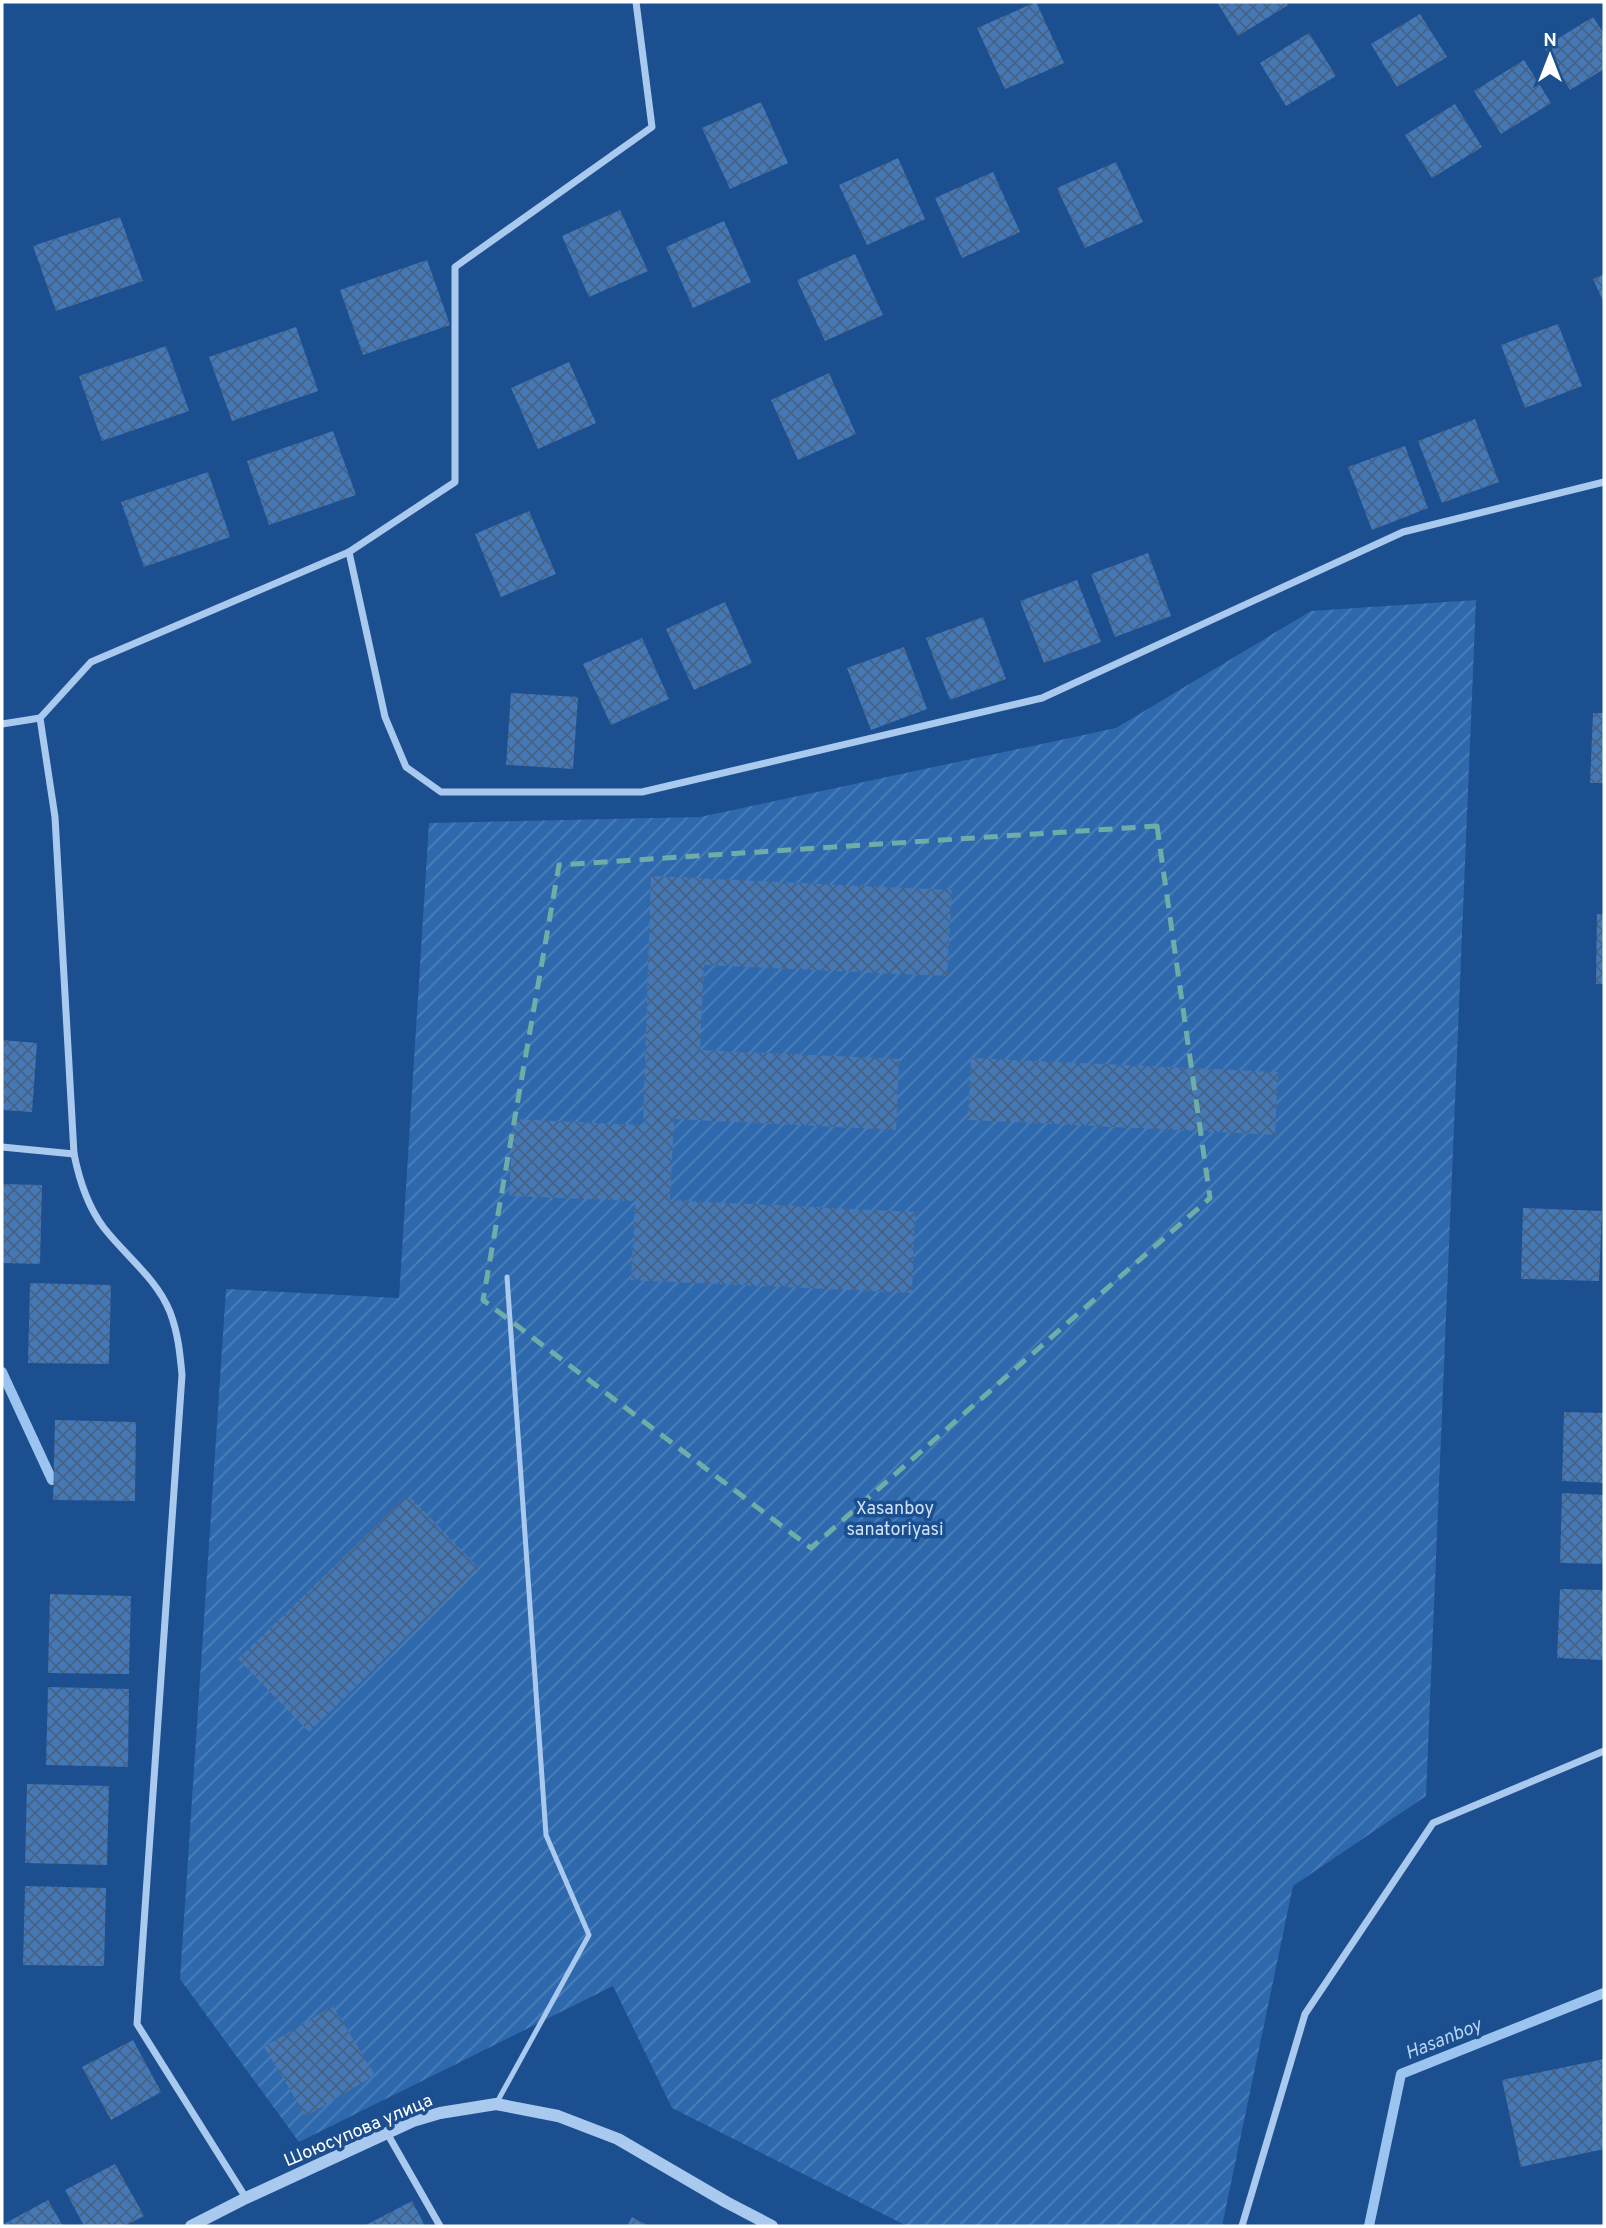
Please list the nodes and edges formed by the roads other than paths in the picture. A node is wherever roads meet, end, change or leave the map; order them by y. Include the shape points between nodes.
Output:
1 (636, 2) edge
2 (1604, 482) edge
3 (349, 552) junction
4 (40, 718) junction
5 (2, 724) edge
6 (2, 1147) edge
7 (74, 1154) junction
8 (507, 1277) dead end
9 (1604, 1751) edge
10 (496, 2104) junction
11 (387, 2133) junction
12 (246, 2198) junction
13 (191, 2226) edge
14 (440, 2226) edge
15 (772, 2226) edge
16 (1242, 2226) edge

1 - 3 street via 652,128 455,267 455,482
2 - 3 street via 1403,531 1042,698 642,792 441,792 407,767 385,717
3 - 4 street via 91,662
4 - 5 street
4 - 7 street via 55,817
6 - 7 street
7 - 12 street via 86,1195 103,1226 169,1310 182,1375 137,2024
8 - 10 lane via 546,1835 589,1935
9 - 16 street via 1433,1823 1305,2014
10 - 11 street, Шоюсупова улица via 440,2113
10 - 15 street, Шоюсупова улица via 558,2116 618,2139
11 - 12 street, Шоюсупова улица
11 - 14 street
12 - 13 street, Шоюсупова улица

